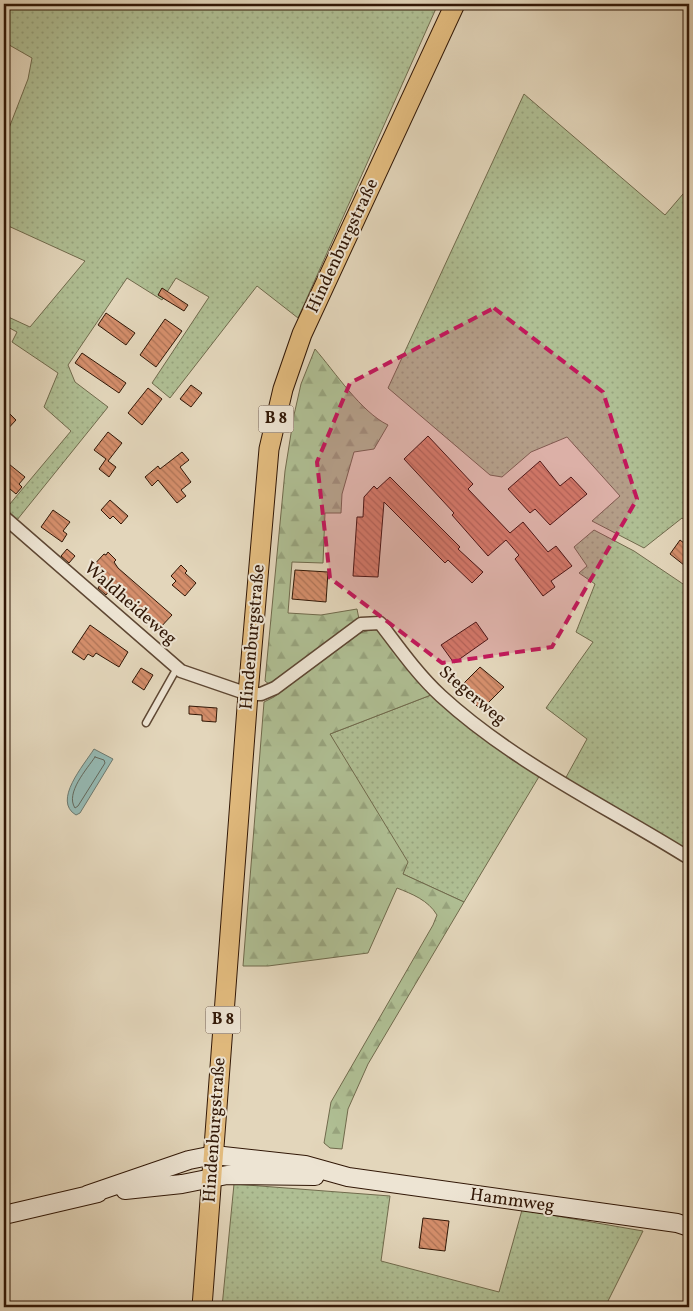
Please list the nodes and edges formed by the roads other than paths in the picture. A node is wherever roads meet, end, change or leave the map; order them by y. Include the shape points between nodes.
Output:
1 (455, 4) edge
2 (4, 517) edge
3 (178, 668) junction
4 (248, 694) junction
5 (146, 723) dead end
6 (689, 858) edge
7 (212, 1172) junction
8 (346, 1176) junction
9 (87, 1195) junction
10 (4, 1215) edge
11 (685, 1224) edge
12 (202, 1307) edge

1 - 4 main road, Hindenburgstraße / B 8 via 302,334 283,389 269,449
2 - 3 street, Waldheideweg
3 - 4 street, Waldheideweg
3 - 5 lane
4 - 6 street, Stegerweg via 261,694 275,688 362,624 380,623 436,691 496,740
4 - 7 main road, Hindenburgstraße / B 8
7 - 8 main road, Hammweg via 227,1175
7 - 8 main road, Hammweg via 305,1165
7 - 9 main road, Hammweg via 182,1184
7 - 9 main road, Hammweg via 189,1160
7 - 12 main road, Hindenburgstraße / B 8
8 - 11 main road, Hammweg
9 - 10 main road, Hammweg

